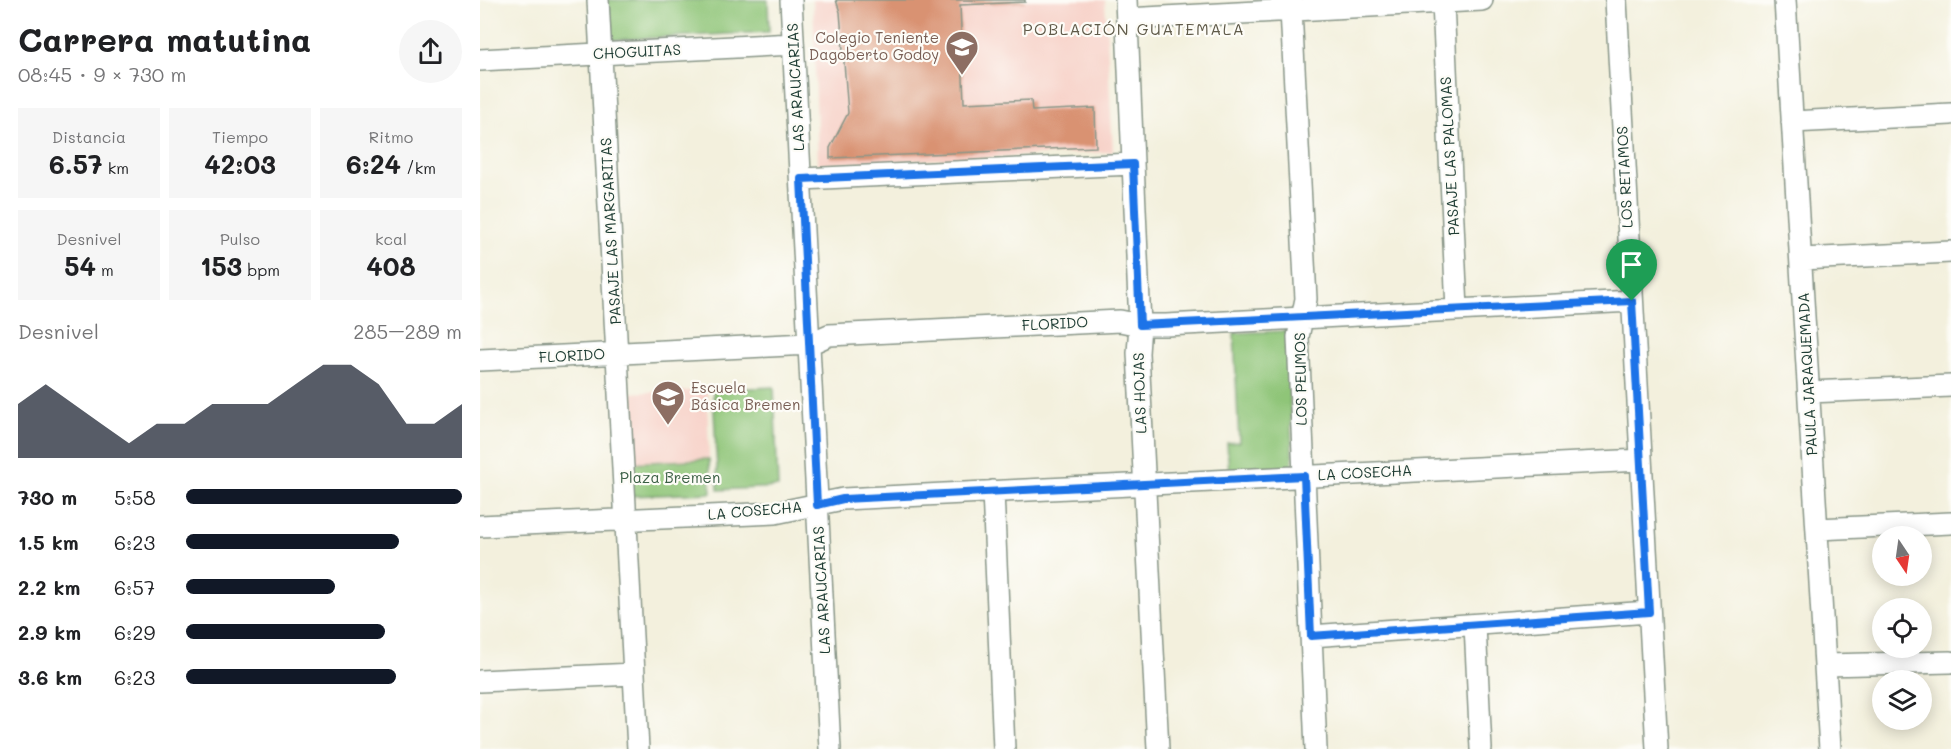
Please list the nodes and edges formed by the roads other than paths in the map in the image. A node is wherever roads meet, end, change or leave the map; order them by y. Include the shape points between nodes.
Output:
1 (598, 0) edge
2 (791, 0) edge
3 (1482, 0) edge
4 (1616, 0) edge
5 (1785, 0) edge
6 (1443, 2) junction
7 (1126, 10) edge
8 (1291, 10) junction
9 (793, 44) junction
10 (602, 54) junction
11 (480, 60) edge
12 (1951, 114) edge
13 (1792, 122) junction
14 (1133, 164) junction
15 (801, 179) junction
16 (1951, 252) edge
17 (1801, 259) junction
18 (1632, 301) junction
19 (1457, 310) junction
20 (1302, 318) junction
21 (1140, 325) junction
22 (809, 345) junction
23 (617, 354) junction
24 (480, 360) edge
25 (1951, 387) edge
26 (1809, 393) junction
27 (1641, 460) junction
28 (1304, 476) junction
29 (1144, 483) junction
30 (993, 491) junction
31 (817, 505) junction
32 (626, 520) junction
33 (1951, 522) edge
34 (480, 526) edge
35 (1817, 529) junction
36 (1649, 612) junction
37 (1475, 625) junction
38 (1311, 636) junction
39 (1951, 662) edge
40 (1825, 666) junction
41 (634, 674) junction
42 (480, 681) edge
43 (638, 749) edge
44 (830, 749) edge
45 (1004, 749) edge
46 (1158, 749) edge
47 (1316, 749) edge
48 (1481, 749) edge
49 (1657, 749) edge
50 (1830, 749) edge

1 - 10 street, PASAJE LAS MARGARITAS
2 - 9 street, LAS ARAUCARIAS
3 - 6 street
4 - 18 street, LOS RETAMOS
5 - 13 street, PAULA JARAQUEMADA
6 - 8 street
6 - 19 street, PASAJE LAS PALOMAS
7 - 8 street
7 - 14 street, LAS HOJAS
8 - 20 street, LOS PEUMOS via 1306,299
9 - 10 street, CHOGUITAS
9 - 15 street, LAS ARAUCARIAS
10 - 11 street, CHOGUITAS
10 - 23 street, PASAJE LAS MARGARITAS
12 - 13 street
13 - 17 street, PAULA JARAQUEMADA
14 - 15 street
14 - 21 street, LAS HOJAS
15 - 22 street, LAS ARAUCARIAS
16 - 17 street
17 - 26 street, PAULA JARAQUEMADA
18 - 19 street, FLORIDO
18 - 27 street, LOS RETAMOS
19 - 20 street, FLORIDO
20 - 21 street, FLORIDO
20 - 28 street, LOS PEUMOS via 1298,337
21 - 22 street, FLORIDO via 1120,321 829,335
21 - 29 street, LAS HOJAS
22 - 23 street, FLORIDO
22 - 31 street, LAS ARAUCARIAS
23 - 24 street, FLORIDO
23 - 32 street, PASAJE LAS MARGARITAS
25 - 26 street
26 - 35 street, PAULA JARAQUEMADA
27 - 28 street, LA COSECHA
27 - 36 street, LOS RETAMOS
28 - 29 street, LA COSECHA
28 - 38 street, LOS PEUMOS
29 - 30 street, LA COSECHA
29 - 46 street, LAS HOJAS
30 - 31 street, LA COSECHA via 843,499
30 - 45 street
31 - 32 street, LA COSECHA via 775,513
31 - 44 street, LAS ARAUCARIAS
32 - 34 street, LA COSECHA
32 - 41 street, PASAJE LAS MARGARITAS
33 - 35 street
35 - 40 street, PAULA JARAQUEMADA
36 - 37 street
36 - 49 street, LOS RETAMOS
37 - 38 street
37 - 48 street
38 - 47 street, LOS PEUMOS
39 - 40 street
40 - 50 street, PAULA JARAQUEMADA
41 - 42 street
41 - 43 street, PASAJE LAS MARGARITAS

